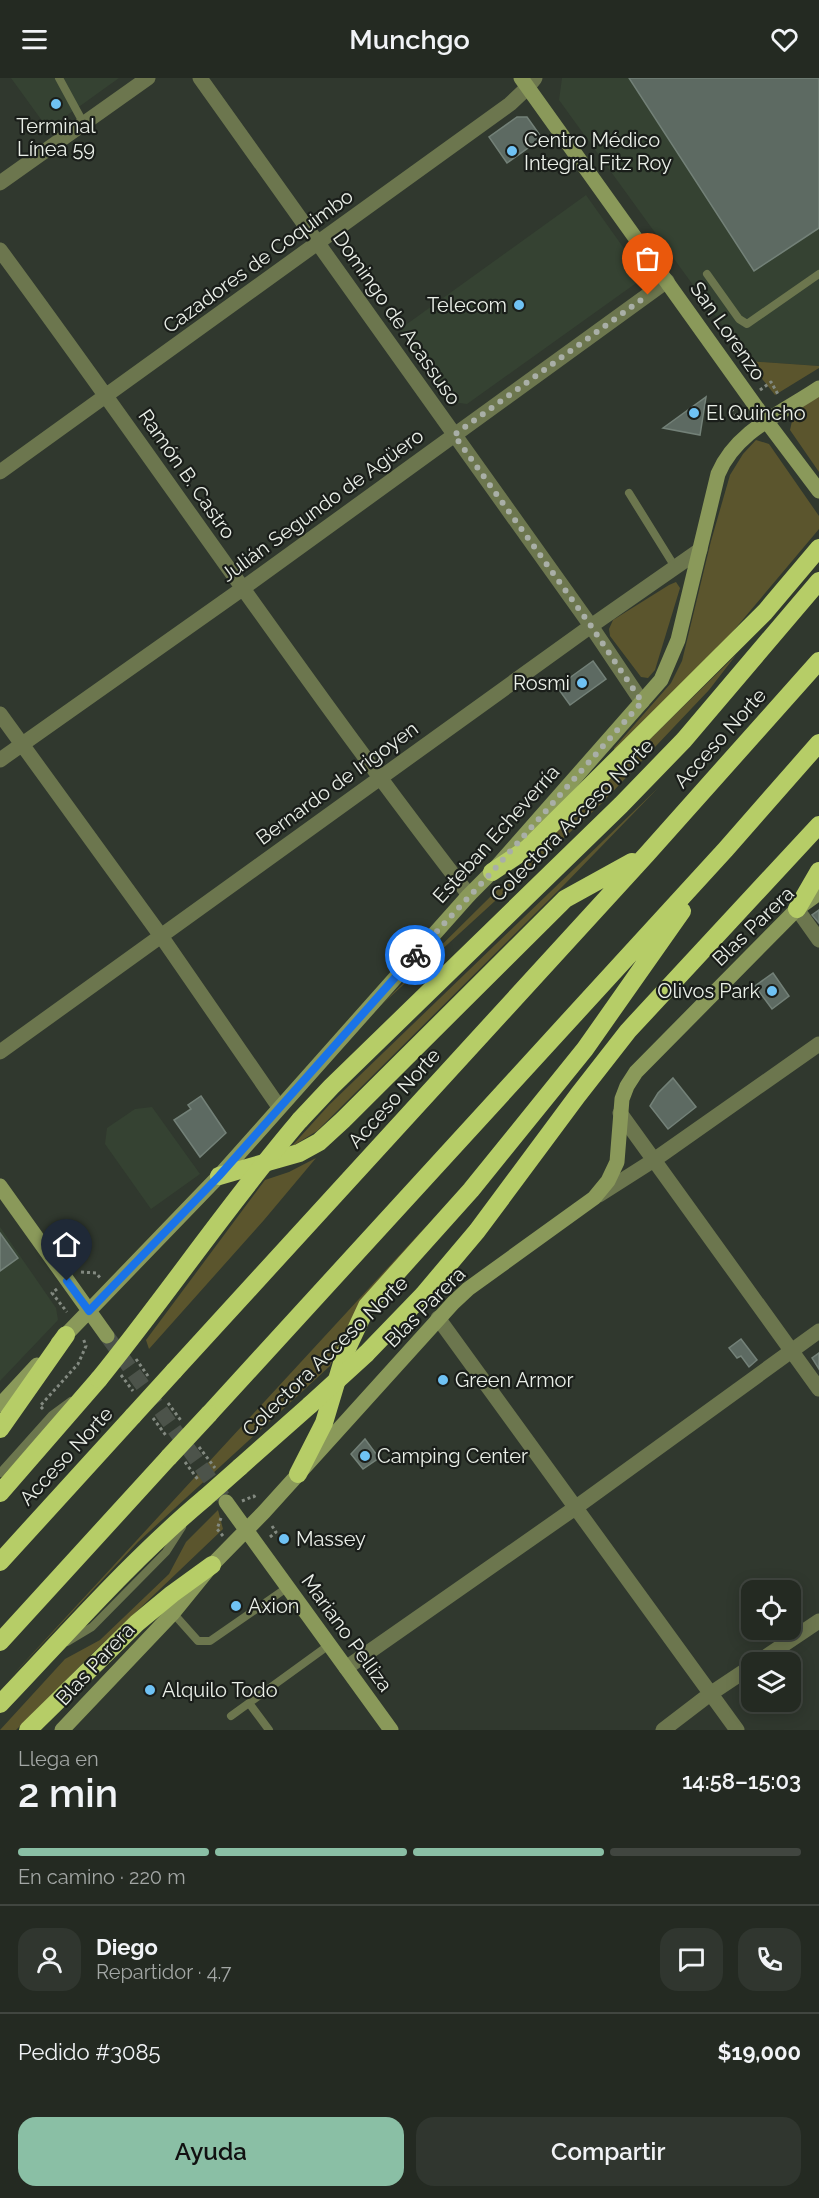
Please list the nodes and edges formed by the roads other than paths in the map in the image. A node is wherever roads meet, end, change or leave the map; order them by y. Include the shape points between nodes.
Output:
1 (59, 78) edge
2 (148, 78) edge
3 (200, 78) edge
4 (528, 81) edge
5 (84, 124) junction
6 (0, 183) edge
7 (319, 243) junction
8 (0, 250) edge
9 (707, 274) dead end
10 (819, 274) edge
11 (667, 281) junction
12 (819, 388) edge
13 (106, 395) junction
14 (767, 422) junction
15 (454, 435) junction
16 (0, 472) edge
17 (819, 491) edge
18 (629, 493) dead end
19 (819, 548) edge
20 (700, 550) junction
21 (675, 567) junction
22 (819, 581) edge
23 (242, 589) junction
24 (591, 626) junction
25 (819, 661) edge
26 (642, 702) junction
27 (0, 714) edge
28 (819, 743) edge
29 (22, 744) junction
30 (0, 760) edge
31 (380, 778) junction
32 (819, 825) edge
33 (726, 849) junction
34 (646, 854) junction
35 (819, 871) edge
36 (492, 872) junction
37 (819, 893) edge
38 (469, 895) junction
39 (797, 909) junction
40 (161, 936) junction
41 (819, 940) edge
42 (819, 1044) edge
43 (0, 1052) edge
44 (279, 1107) junction
45 (620, 1113) junction
46 (654, 1160) junction
47 (219, 1176) junction
48 (0, 1186) edge
49 (594, 1198) junction
50 (89, 1311) junction
51 (438, 1318) junction
52 (819, 1331) edge
53 (66, 1335) junction
54 (107, 1336) tunnel mouth
55 (791, 1350) junction
56 (97, 1381) junction
57 (819, 1389) edge
58 (0, 1404) edge
59 (0, 1429) edge
60 (0, 1473) edge
61 (298, 1474) junction
62 (0, 1493) edge
63 (226, 1502) tunnel mouth
64 (575, 1508) junction
65 (247, 1530) junction
66 (0, 1562) edge
67 (212, 1565) junction
68 (288, 1587) junction
69 (173, 1612) junction
70 (819, 1621) edge
71 (0, 1642) edge
72 (329, 1645) junction
73 (773, 1652) edge
74 (346, 1668) junction
75 (741, 1673) edge
76 (710, 1694) junction
77 (249, 1703) junction
78 (0, 1704) edge
79 (231, 1716) dead end
80 (389, 1729) edge
81 (28, 1730) edge
82 (62, 1730) edge
83 (269, 1730) edge
84 (663, 1730) edge
85 (737, 1730) edge

1 - 5 lane
2 - 5 street
3 - 7 street, Domingo de Acassuso
4 - 7 street, Cazadores de Coquimbo via 510,104
4 - 11 street, San Lorenzo
5 - 6 street
7 - 13 street, Cazadores de Coquimbo
7 - 15 street, Domingo de Acassuso
8 - 13 street, Ramón B. Castro
9 - 10 lane via 739,319 747,324
11 - 14 street, San Lorenzo
11 - 15 street, Julián Segundo de Agüero
12 - 14 street, Esteban Echeverría
13 - 16 street, Cazadores de Coquimbo
13 - 23 street, Ramón B. Castro
14 - 17 street, San Lorenzo
14 - 20 street, Esteban Echeverría via 748,433 724,458
15 - 23 street, Julián Segundo de Agüero
15 - 24 street, Domingo de Acassuso
18 - 21 lane
19 - 36 highway via 765,612 528,848
20 - 21 street, Bernardo de Irigoyen
20 - 26 street, Esteban Echeverría via 670,663
21 - 24 street, Bernardo de Irigoyen
22 - 56 highway, Colectora Acceso Norte, bridge via 676,748 300,1120
23 - 29 street, Julián Segundo de Agüero
23 - 31 street, Ramón B. Castro
24 - 26 street, Domingo de Acassuso
24 - 31 street, Bernardo de Irigoyen
25 - 34 highway, Acceso Norte
26 - 36 street, Esteban Echeverría
27 - 29 street
28 - 33 highway
29 - 30 street, Julián Segundo de Agüero
29 - 40 street
31 - 38 street, Ramón B. Castro
31 - 40 street, Bernardo de Irigoyen
32 - 78 highway, Colectora Acceso Norte, bridge via 628,1031 477,1231 423,1295 366,1354 102,1594
33 - 61 highway via 585,1049 471,1190 367,1306 345,1353 324,1423
33 - 71 highway, bridge
34 - 47 highway via 565,899 319,1142 299,1153
34 - 66 highway, Acceso Norte, bridge
35 - 39 highway
36 - 38 street, Esteban Echeverría
37 - 39 street, Blas Parera
38 - 44 street, Esteban Echeverría
39 - 41 street
39 - 45 street, Blas Parera via 647,1059 627,1086
40 - 43 street, Bernardo de Irigoyen
40 - 44 street
42 - 46 street
44 - 47 street, Esteban Echeverría
45 - 46 street
45 - 49 street, Blas Parera via 617,1162
46 - 49 street
46 - 55 street
47 - 50 street, Esteban Echeverría
48 - 50 street
49 - 51 street, Blas Parera via 468,1289
50 - 53 street, Esteban Echeverría
50 - 54 street
51 - 61 street, Blas Parera
51 - 64 street
52 - 55 street
53 - 58 street, Esteban Echeverría
53 - 59 highway
55 - 57 street
55 - 64 street
56 - 60 lane via 52,1415
56 - 62 highway, Colectora Acceso Norte
61 - 65 street, Blas Parera
63 - 65 street, Mariano Pelliza
64 - 74 street
64 - 76 street
65 - 67 street, Blas Parera
65 - 68 street, Mariano Pelliza
67 - 69 street, Blas Parera
67 - 81 highway via 137,1623
68 - 69 lane via 210,1641 198,1641
68 - 72 street, Mariano Pelliza
69 - 82 street, Blas Parera
70 - 73 street
72 - 74 street, Mariano Pelliza
72 - 77 lane
74 - 80 street, Mariano Pelliza
75 - 76 street
76 - 84 street
76 - 85 street
77 - 79 lane
77 - 83 lane

